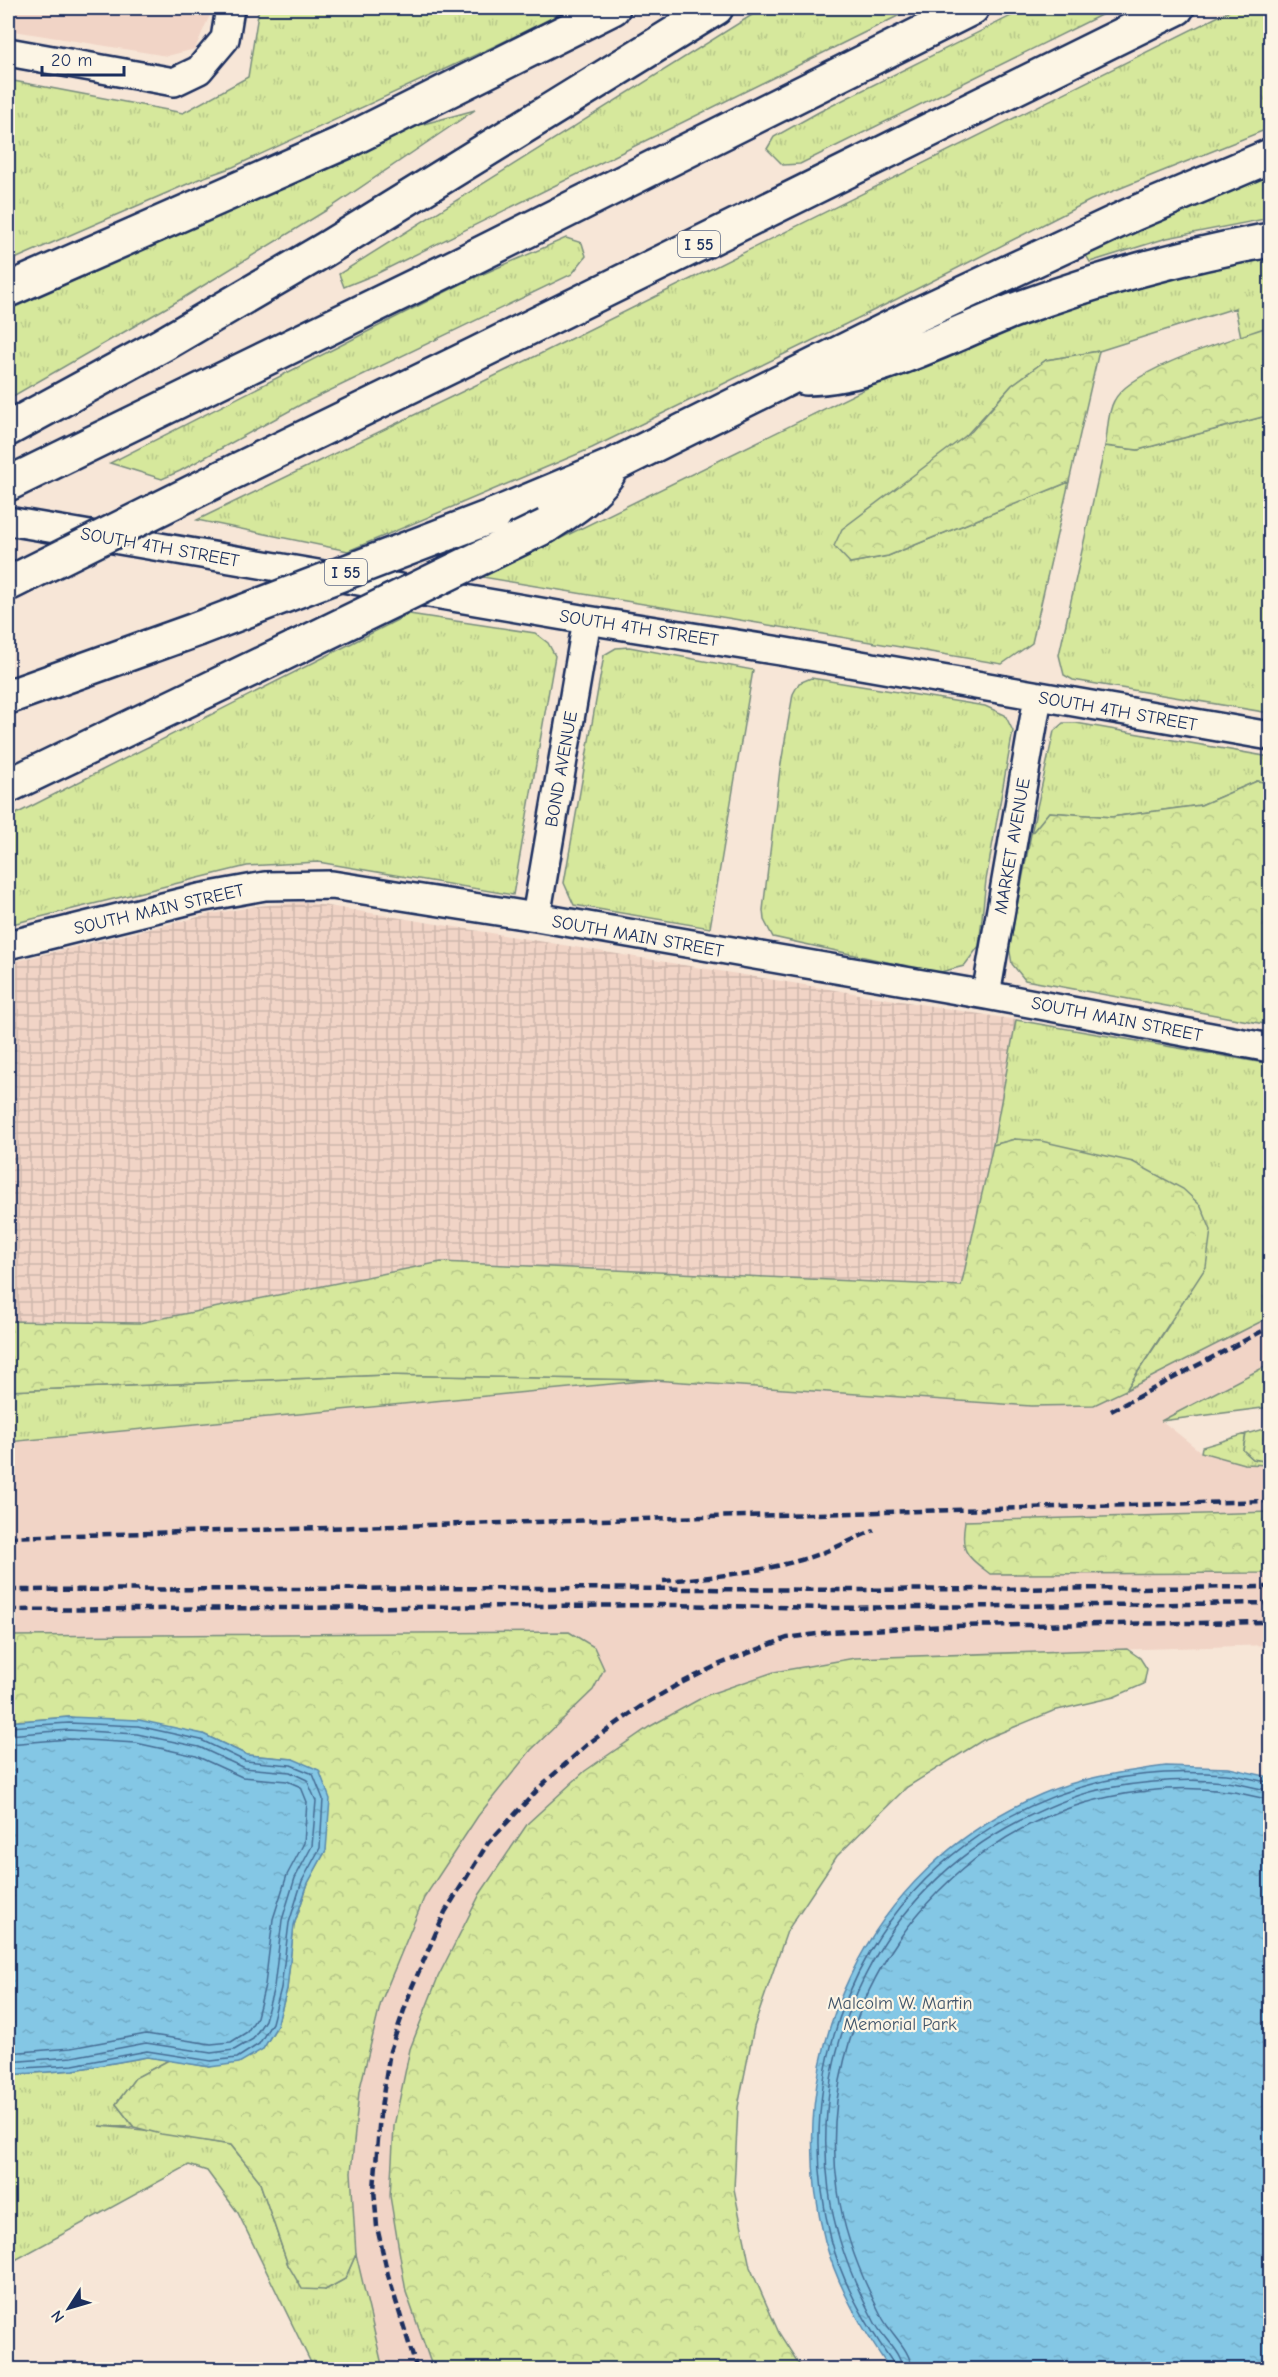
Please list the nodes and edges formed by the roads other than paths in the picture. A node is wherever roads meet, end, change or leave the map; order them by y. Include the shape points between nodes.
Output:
1 (230, 8) edge
2 (613, 8) edge
3 (716, 8) edge
4 (972, 8) edge
5 (1177, 8) edge
6 (8, 52) edge
7 (1270, 156) edge
8 (1270, 240) edge
9 (8, 290) edge
10 (914, 334) junction
11 (8, 429) edge
12 (614, 465) junction
13 (8, 484) edge
14 (8, 521) edge
15 (8, 584) edge
16 (586, 621) junction
17 (8, 697) edge
18 (1038, 697) junction
19 (1270, 736) edge
20 (8, 786) edge
21 (536, 917) junction
22 (8, 945) edge
23 (986, 995) junction
24 (1270, 1048) edge

1 - 6 street via 225,39 199,70 174,82
2 - 9 highway via 345,142
3 - 11 highway via 324,250
4 - 13 highway
5 - 15 highway, I 55, bridge
7 - 10 highway via 1133,214
8 - 10 highway via 1199,253
10 - 12 highway, I 55 via 870,368 830,378 785,379
12 - 17 highway, I 55, bridge via 198,629
12 - 20 highway, bridge via 600,486 577,507 546,526
14 - 16 street, SOUTH 4TH STREET
16 - 18 street, SOUTH 4TH STREET
16 - 21 street, BOND AVENUE
18 - 19 street, SOUTH 4TH STREET
18 - 23 street, MARKET AVENUE
21 - 22 street, SOUTH MAIN STREET via 332,885 265,885
21 - 23 street, SOUTH MAIN STREET
23 - 24 street, SOUTH MAIN STREET

